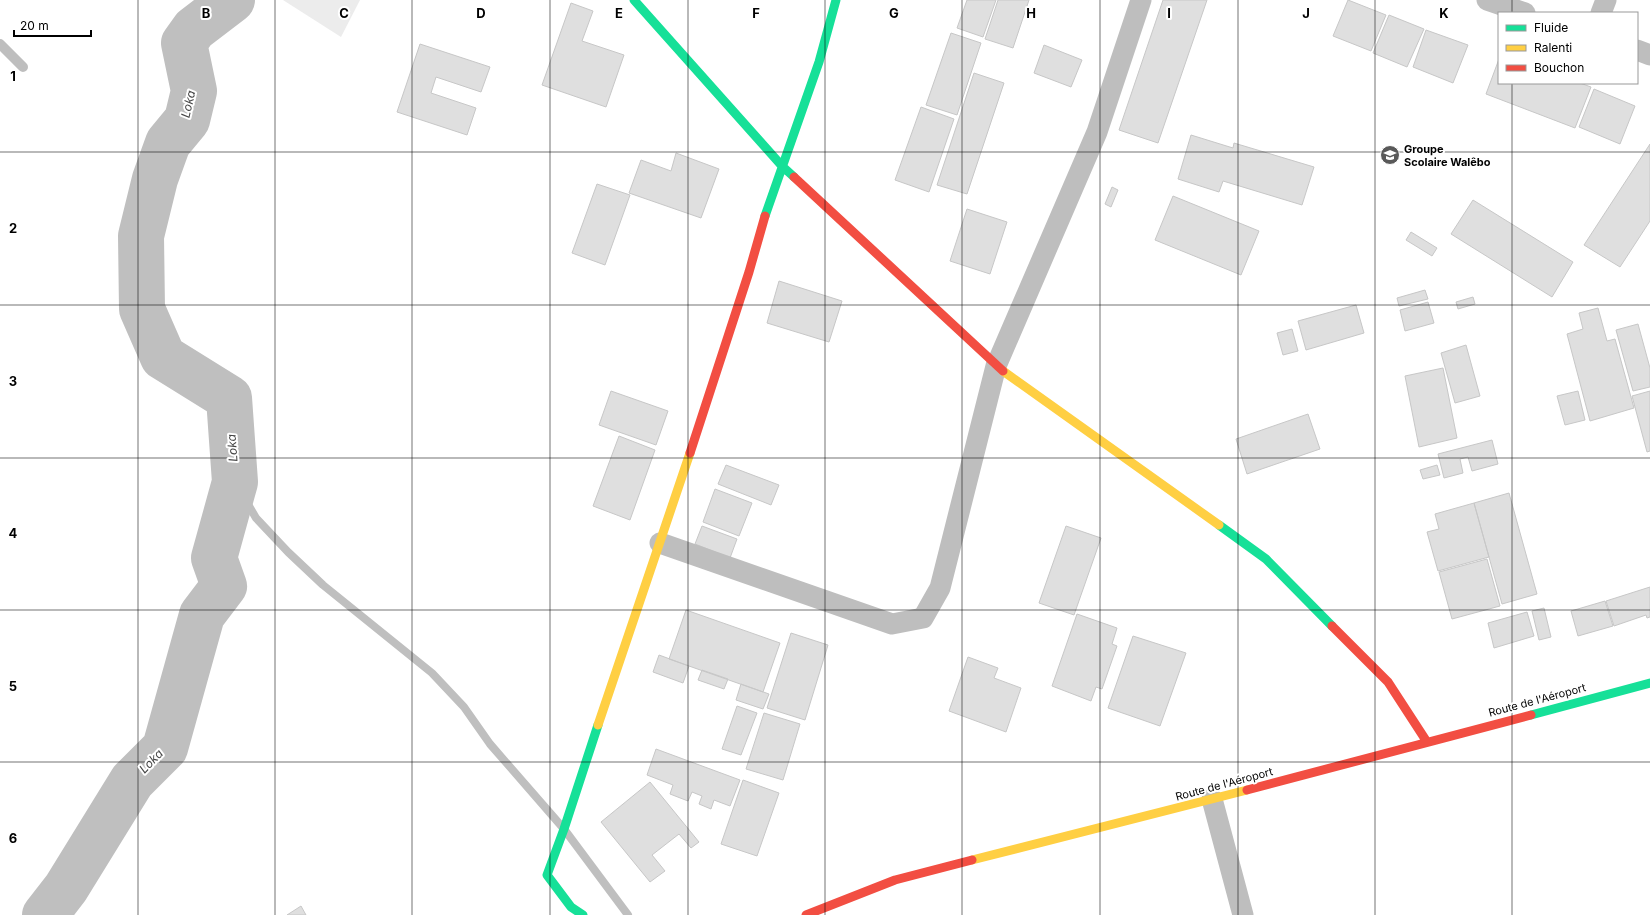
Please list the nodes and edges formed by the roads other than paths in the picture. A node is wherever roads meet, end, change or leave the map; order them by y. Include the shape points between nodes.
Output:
1 (634, 0) edge
2 (836, 0) edge
3 (1142, 0) edge
4 (1487, 0) edge
5 (1606, 0) edge
6 (1522, 12) edge
7 (1601, 12) edge
8 (0, 44) edge
9 (1638, 50) edge
10 (1650, 55) edge
11 (22, 67) dead end
12 (782, 166) junction
13 (996, 366) junction
14 (660, 543) junction
15 (1650, 683) edge
16 (1427, 742) junction
17 (1212, 799) junction
18 (583, 915) edge
19 (806, 915) edge
20 (1243, 915) edge

1 - 12 street
2 - 12 street via 819,62
3 - 13 street via 1097,132
4 - 6 street
5 - 7 street
8 - 11 lane
9 - 10 street
12 - 13 street
12 - 14 street
13 - 14 street via 940,588 923,618 892,624
13 - 16 street via 1266,559 1388,682
14 - 18 street via 547,875 571,907
15 - 16 street, Route de l'Aéroport
16 - 17 street, Route de l'Aéroport
17 - 19 street, Route de l'Aéroport via 895,880
17 - 20 street

